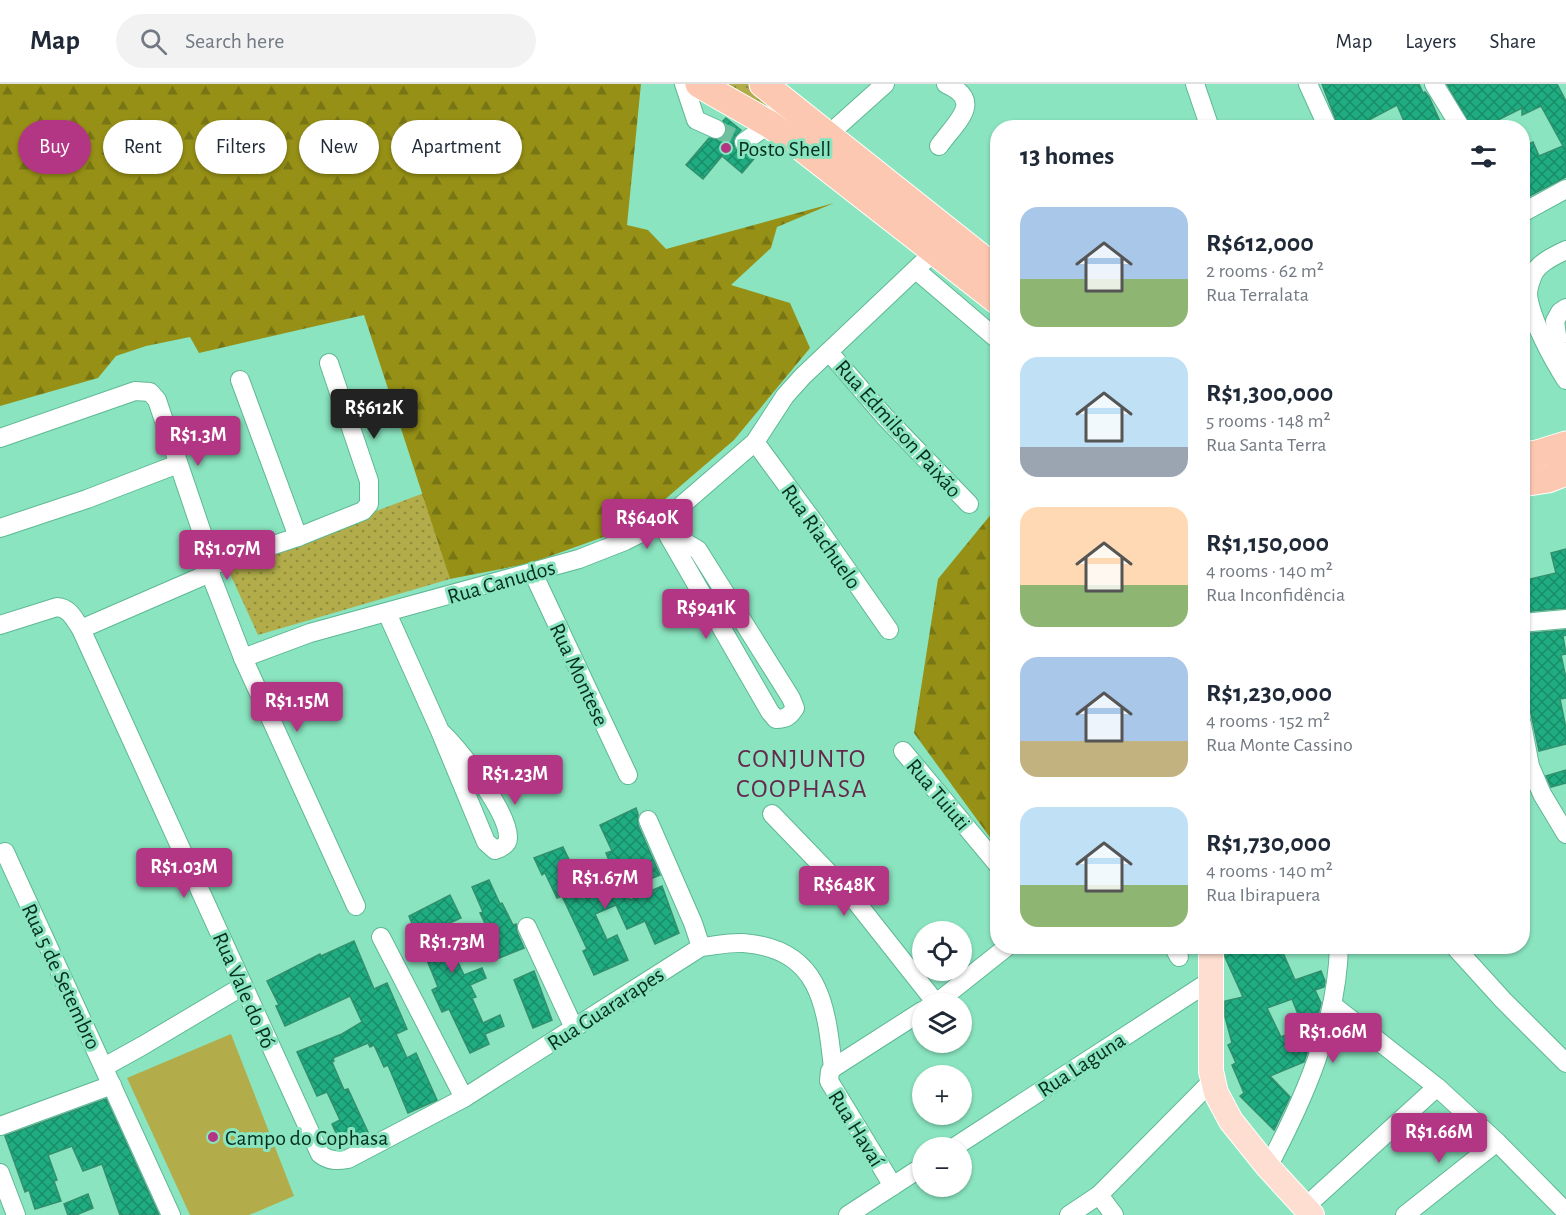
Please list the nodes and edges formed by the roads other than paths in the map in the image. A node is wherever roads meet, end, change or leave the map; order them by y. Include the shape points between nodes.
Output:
1 (684, 84) edge
2 (699, 84) edge
3 (762, 84) edge
4 (885, 84) edge
5 (946, 84) edge
6 (1195, 84) edge
7 (1308, 84) edge
8 (1434, 84) edge
9 (1207, 120) edge
10 (1324, 120) edge
11 (1456, 120) edge
12 (769, 124) junction
13 (716, 129) tunnel mouth
14 (827, 136) junction
15 (744, 142) dead end
16 (939, 146) dead end
17 (1566, 189) edge
18 (1530, 209) edge
19 (1566, 250) edge
20 (925, 260) junction
21 (990, 265) edge
22 (1530, 285) edge
23 (990, 297) edge
24 (1530, 299) edge
25 (1566, 308) edge
26 (990, 331) edge
27 (829, 352) junction
28 (1566, 358) edge
29 (328, 363) dead end
30 (240, 380) dead end
31 (1566, 380) edge
32 (0, 438) edge
33 (755, 442) junction
34 (1566, 445) edge
35 (1530, 455) edge
36 (178, 464) junction
37 (1566, 472) edge
38 (1530, 482) edge
39 (969, 504) dead end
40 (666, 519) junction
41 (0, 528) edge
42 (298, 537) junction
43 (682, 547) junction
44 (212, 569) junction
45 (533, 573) junction
46 (387, 613) junction
47 (1566, 619) edge
48 (1530, 622) edge
49 (0, 625) edge
50 (81, 629) junction
51 (889, 630) dead end
52 (243, 658) junction
53 (440, 731) junction
54 (903, 751) dead end
55 (1530, 766) edge
56 (628, 775) dead end
57 (772, 814) dead end
58 (648, 820) dead end
59 (1566, 834) edge
60 (5, 852) dead end
61 (990, 855) edge
62 (356, 906) dead end
63 (527, 927) dead end
64 (381, 938) dead end
65 (701, 947) junction
66 (998, 954) edge
67 (1211, 954) edge
68 (1338, 954) edge
69 (1461, 954) edge
70 (1210, 981) junction
71 (243, 986) junction
72 (927, 993) edge
73 (948, 993) edge
74 (1334, 1006) junction
75 (912, 1017) edge
76 (574, 1028) junction
77 (1566, 1063) edge
78 (104, 1067) junction
79 (833, 1068) junction
80 (1212, 1082) junction
81 (112, 1085) junction
82 (1437, 1087) junction
83 (464, 1098) junction
84 (0, 1126) edge
85 (970, 1137) edge
86 (1497, 1142) junction
87 (320, 1154) joint
88 (1268, 1167) junction
89 (0, 1173) edge
90 (912, 1174) edge
91 (893, 1186) junction
92 (1099, 1195) junction
93 (1308, 1211) edge
94 (1566, 1212) edge
95 (16, 1215) edge
96 (171, 1215) edge
97 (848, 1215) edge
98 (1070, 1215) edge
99 (1114, 1215) edge
100 (1405, 1215) edge

1 - 13 street via 696,120
2 - 12 highway
3 - 14 highway
4 - 14 street
5 - 16 street via 958,89 967,103
6 - 9 street
7 - 10 street
8 - 11 street
12 - 15 street
12 - 20 highway via 822,162
14 - 21 highway
17 - 18 street
19 - 22 street via 1547,260 1533,274
20 - 23 highway
20 - 26 street
20 - 27 street, Rua Canudos
24 - 31 street via 1554,361
25 - 28 street via 1555,321 1558,343
27 - 33 street, Rua Canudos via 785,396
27 - 39 street, Rua Edmilson Paixão
29 - 42 street via 369,481 369,504 363,511
30 - 42 street
32 - 36 street via 135,392 150,392 157,400
33 - 40 street, Rua Canudos
33 - 51 street, Rua Riachuelo
34 - 35 highway
36 - 41 street
36 - 44 street
37 - 38 highway
40 - 43 street
40 - 45 street, Rua Canudos via 625,542
42 - 44 street
43 - 43 street via 759,697 776,719 783,719 795,708 791,698 698,550
44 - 50 street
44 - 52 street
45 - 46 street, Rua Canudos
45 - 56 street, Rua Montese
46 - 52 street, Rua Canudos via 310,633
46 - 53 street
47 - 48 street
49 - 50 street, Rua Vale do Pó via 57,607 65,608
50 - 71 street, Rua Vale do Pó
52 - 62 street
53 - 53 street via 486,843 495,850 501,848 508,838 488,792 466,759
54 - 61 street, Rua Tuiuti
55 - 59 street
57 - 72 street via 853,898
58 - 65 street
60 - 78 street, Rua 5 de Setembro
63 - 76 street
64 - 83 street
65 - 76 street, Rua Guararapes
65 - 79 street, Rua Guararapes via 741,943 771,948 807,971 819,991
66 - 73 street
67 - 70 main road
68 - 74 street
69 - 77 street
70 - 80 main road
70 - 85 street, Rua Laguna
71 - 78 street
71 - 87 street, Rua Vale do Pó
74 - 82 street
74 - 88 street via 1299,1107
75 - 79 street, Rua Havaí
76 - 83 street, Rua Guararapes
78 - 81 street, Rua 5 de Setembro
79 - 91 street, Rua Havaí via 829,1081
80 - 88 main road via 1227,1114
80 - 92 street
81 - 84 street
81 - 96 street, Rua 5 de Setembro
82 - 86 street
82 - 93 street
83 - 87 street, Rua Guararapes via 348,1159 335,1161
86 - 94 street
86 - 100 street
88 - 93 main road
89 - 95 street
90 - 91 street
91 - 97 street
92 - 98 street
92 - 99 street

